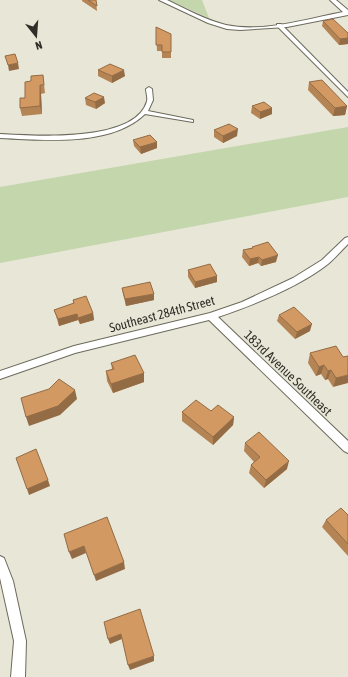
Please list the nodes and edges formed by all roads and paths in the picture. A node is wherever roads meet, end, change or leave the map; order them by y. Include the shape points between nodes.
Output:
1 (162, 0) edge
2 (332, 0) edge
3 (348, 13) edge
4 (279, 25) junction
5 (149, 89) dead end
6 (348, 95) edge
7 (144, 112) junction
8 (191, 121) dead end
9 (0, 136) edge
10 (348, 240) edge
11 (211, 316) junction
12 (0, 375) edge
13 (348, 448) edge
14 (0, 562) edge
15 (18, 677) edge

1 - 4 street via 226,27 247,29
2 - 3 street
3 - 4 street
4 - 6 street
5 - 7 street via 151,100
7 - 8 street
7 - 9 street via 127,124 81,137
10 - 11 street, Southeast 284th Street via 325,262 296,280 245,304
11 - 12 street, Southeast 284th Street via 74,350
11 - 13 street, 183rd Avenue Southeast
14 - 15 street via 7,581 20,641

